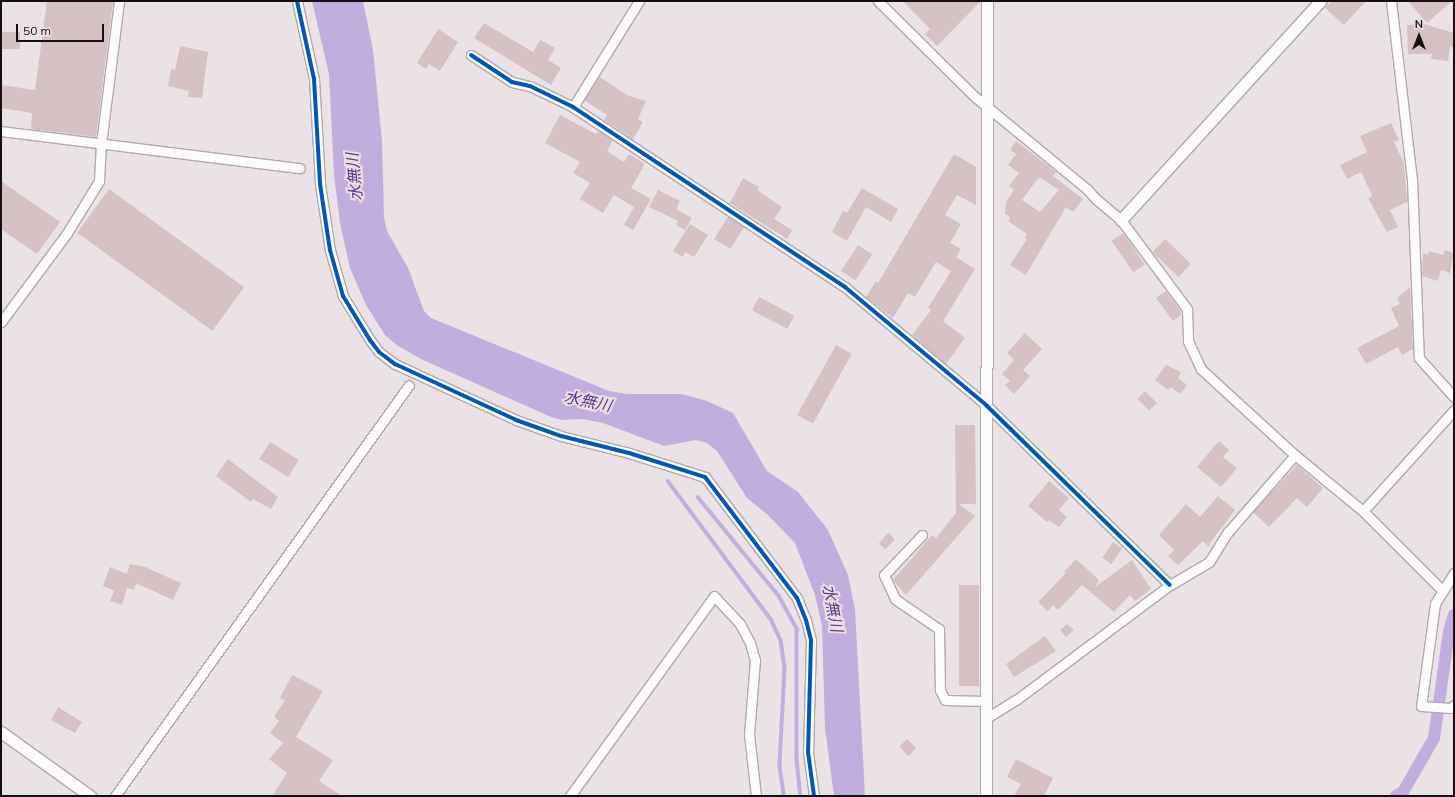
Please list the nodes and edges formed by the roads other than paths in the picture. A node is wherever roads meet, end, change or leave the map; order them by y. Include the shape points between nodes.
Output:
1 (119, 1) edge
2 (297, 1) edge
3 (639, 1) edge
4 (878, 1) edge
5 (987, 1) edge
6 (1320, 1) edge
7 (1391, 1) edge
8 (471, 55) dead end
9 (986, 106) junction
10 (573, 107) junction
11 (1, 131) edge
12 (101, 144) junction
13 (300, 168) dead end
14 (1121, 220) junction
15 (1, 322) edge
16 (409, 385) dead end
17 (1454, 397) edge
18 (986, 406) junction
19 (1454, 410) edge
20 (1295, 455) junction
21 (1363, 511) junction
22 (922, 535) dead end
23 (1454, 574) edge
24 (1170, 585) junction
25 (1443, 591) junction
26 (986, 701) junction
27 (1453, 707) edge
28 (985, 719) junction
29 (1, 732) edge
30 (90, 796) edge
31 (115, 796) edge
32 (570, 796) edge
33 (756, 796) edge
34 (814, 796) edge
35 (986, 796) edge

1 - 12 street
2 - 34 street via 314,79 320,184 330,250 343,296 370,340 379,352 395,364 516,420 561,436 629,453 705,478 797,598 806,620 811,640 808,752
3 - 10 street
4 - 9 street
5 - 9 street
6 - 14 street
7 - 17 street via 1412,179 1419,358
8 - 10 street via 512,82 530,86
9 - 14 street
9 - 18 street
10 - 18 street via 846,287
11 - 12 street
12 - 13 street
12 - 15 street via 99,182 67,233
14 - 20 street via 1187,309 1188,341 1201,369
16 - 31 street
18 - 24 street
18 - 26 street
19 - 21 street
20 - 21 street
20 - 24 street via 1228,532 1209,562
21 - 25 street
22 - 26 street via 884,575 895,599 939,630 940,690 945,700
23 - 25 street
24 - 28 street via 1016,700
25 - 27 street via 1435,604 1421,706
26 - 28 street
28 - 35 street
29 - 30 street
32 - 33 street via 714,596 740,624 755,660 749,734

